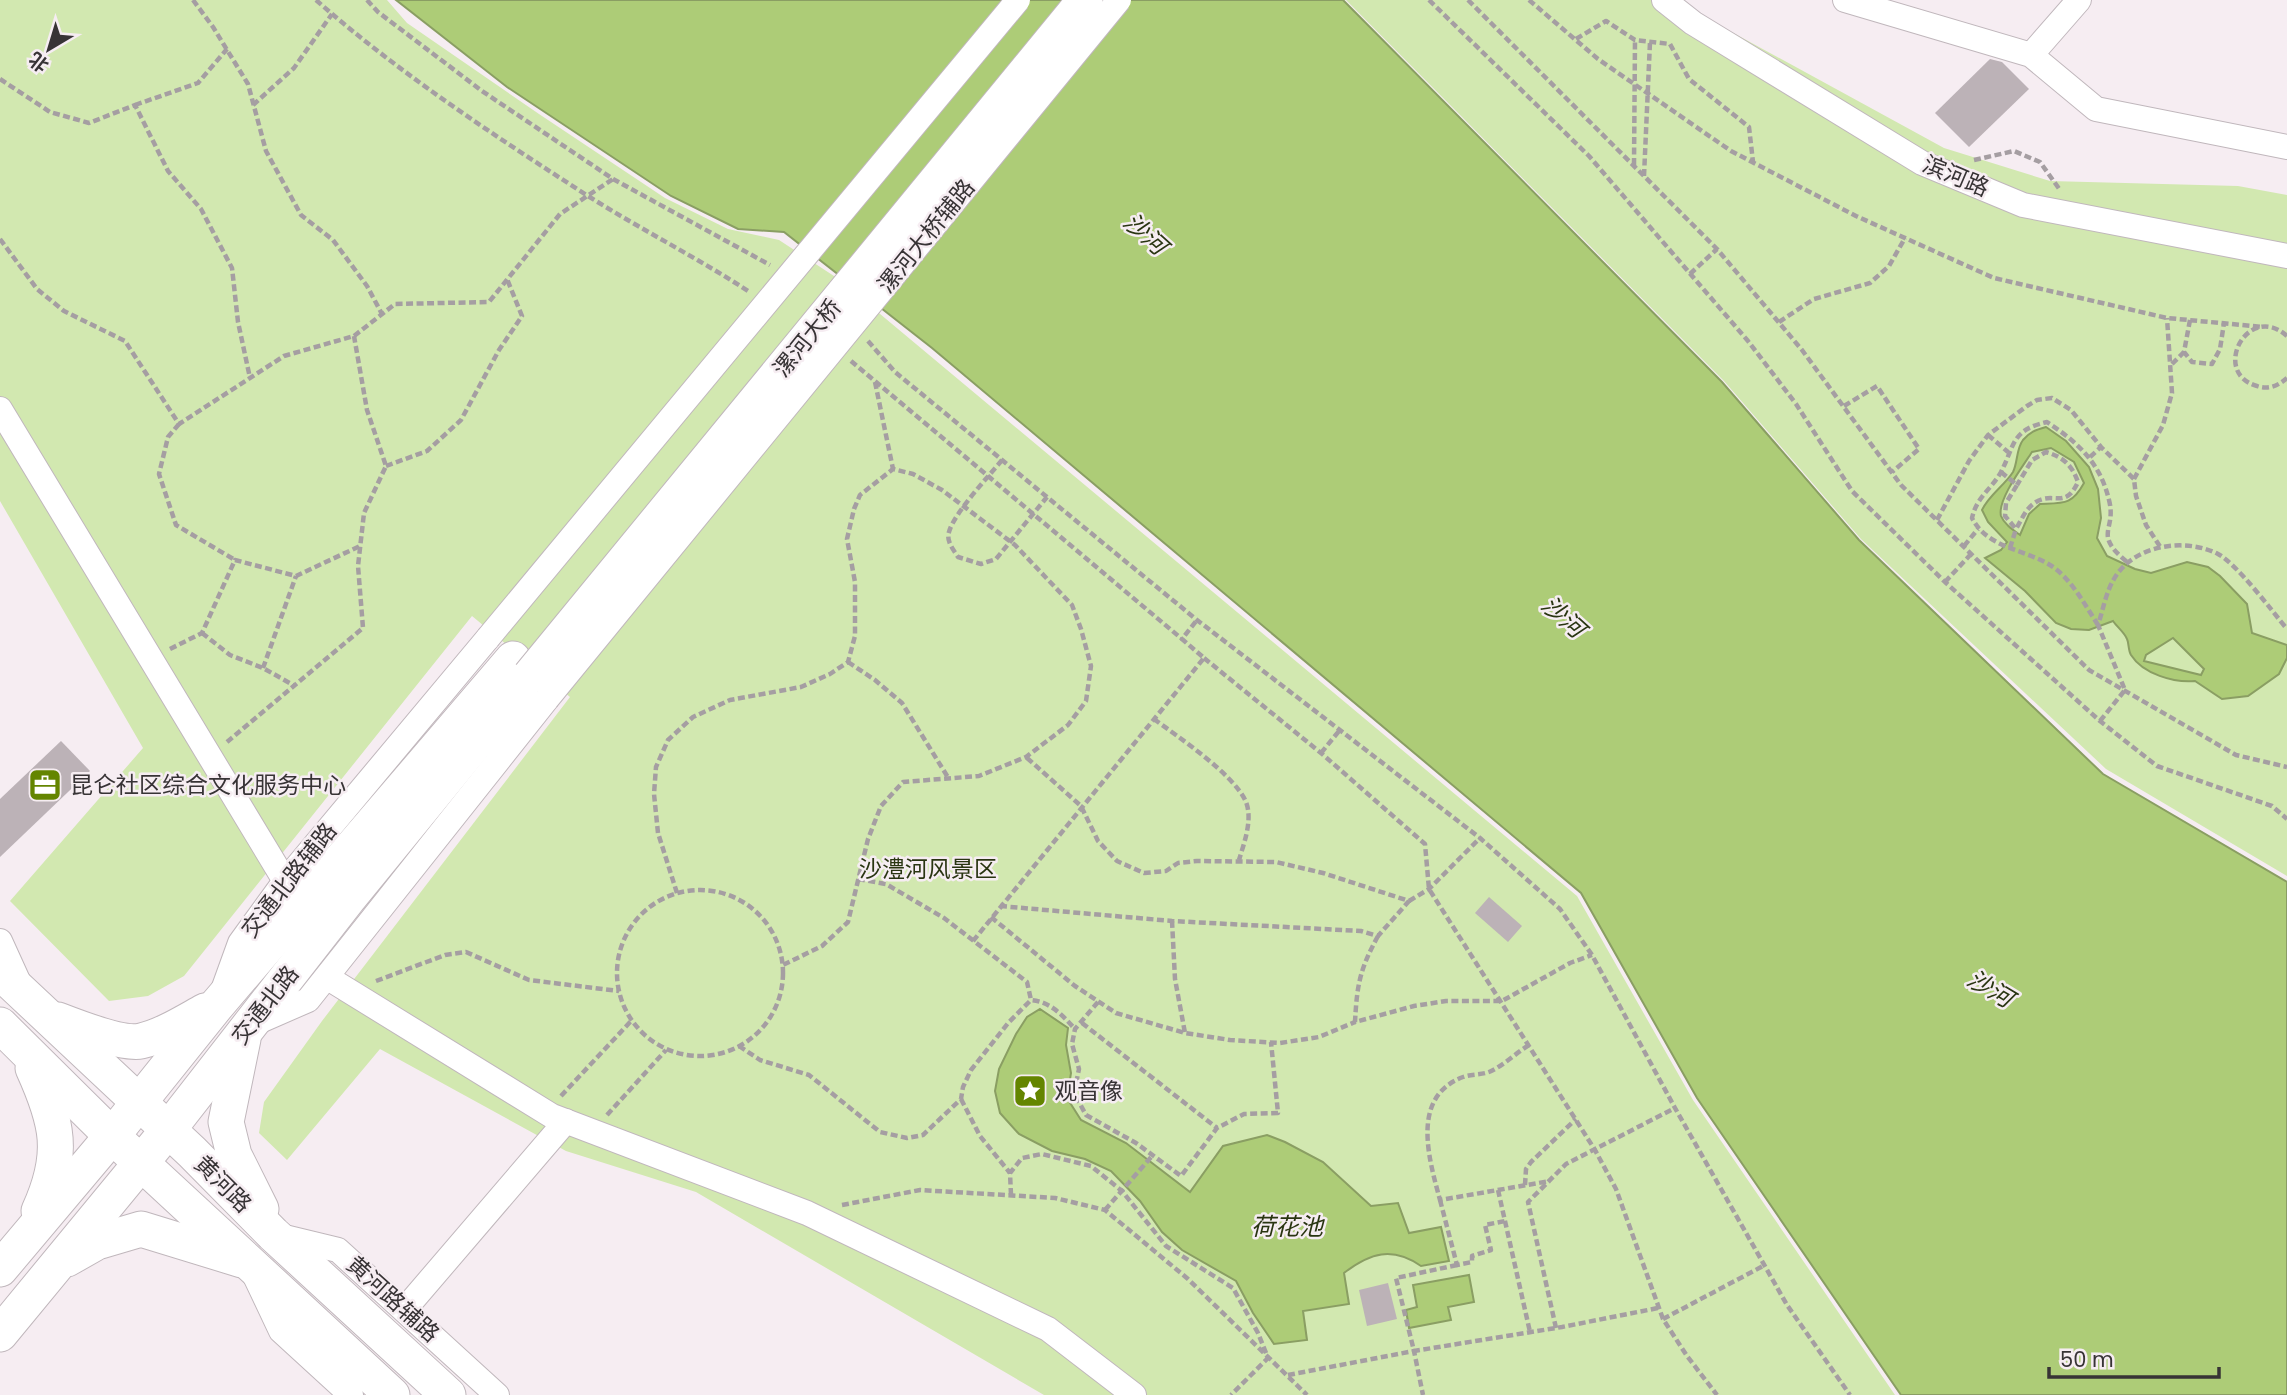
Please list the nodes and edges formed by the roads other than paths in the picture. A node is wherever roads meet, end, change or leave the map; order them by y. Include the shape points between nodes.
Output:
1 (1018, 0) edge
2 (1056, 0) edge
3 (1085, 0) edge
4 (1119, 0) edge
5 (1664, 0) edge
6 (1845, 0) edge
7 (2079, 0) edge
8 (2031, 55) junction
9 (2287, 147) edge
10 (2287, 256) edge
11 (0, 409) edge
12 (519, 668) junction
13 (285, 881) junction
14 (0, 941) edge
15 (0, 972) edge
16 (328, 978) junction
17 (218, 1005) junction
18 (36, 1007) junction
19 (246, 1028) junction
20 (7, 1032) edge
21 (139, 1103) junction
22 (556, 1117) junction
23 (167, 1130) junction
24 (112, 1136) junction
25 (141, 1162) junction
26 (273, 1234) junction
27 (28, 1236) junction
28 (247, 1261) junction
29 (55, 1266) junction
30 (0, 1269) edge
31 (404, 1309) junction
32 (0, 1334) edge
33 (351, 1395) edge
34 (392, 1395) edge
35 (448, 1395) edge
36 (497, 1395) edge
37 (1134, 1395) edge

1 - 12 street, bridge
2 - 12 main road, 漯河大桥
3 - 12 main road, 漯河大桥, bridge
4 - 12 street, 漯河大桥辅路, bridge
5 - 10 street, 滨河路 via 1693,23 1922,163 2023,205
6 - 8 street
7 - 8 street
8 - 9 street via 2096,109
11 - 13 street
12 - 13 street, 交通北路辅路
12 - 16 street
12 - 17 main road, 交通北路
12 - 19 main road, 交通北路
13 - 17 street, 交通北路辅路 via 240,943
14 - 18 street
15 - 18 main road, 黄河路
16 - 19 street via 308,1000
16 - 22 street
17 - 18 main road via 139,1042 101,1035
17 - 21 main road, 交通北路
18 - 21 main road, 黄河路
19 - 23 main road, 交通北路
19 - 26 main road via 226,1122 234,1155
20 - 24 main road, 黄河路
20 - 27 main road via 50,1105 57,1150 48,1190
21 - 23 main road, 黄河路
21 - 24 main road, 交通北路
22 - 31 street
22 - 37 street via 807,1213 1048,1329
23 - 25 main road, 交通北路
23 - 26 main road, 黄河路
24 - 25 main road, 黄河路
24 - 27 main road, 交通北路
25 - 28 main road, 黄河路
25 - 29 main road, 交通北路
26 - 31 street, 黄河路辅路 via 338,1250
26 - 35 main road, 黄河路
27 - 30 main road, 交通北路
28 - 29 main road via 141,1229 97,1242
28 - 33 street via 281,1331
28 - 34 main road, 黄河路
29 - 32 main road, 交通北路
31 - 36 street, 黄河路辅路

